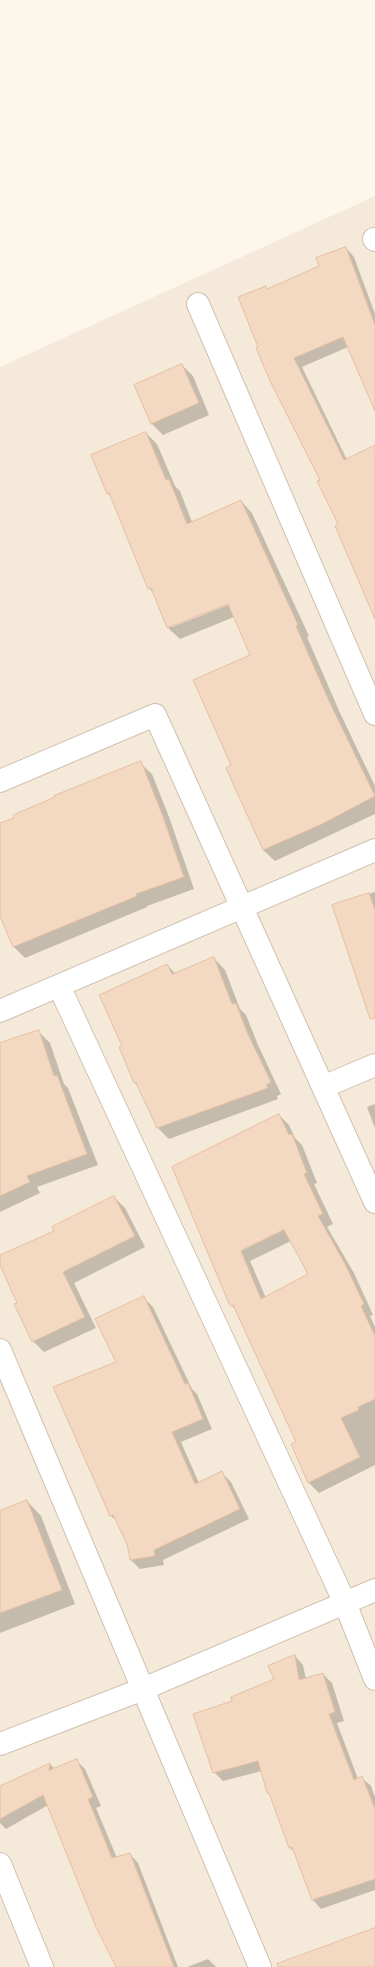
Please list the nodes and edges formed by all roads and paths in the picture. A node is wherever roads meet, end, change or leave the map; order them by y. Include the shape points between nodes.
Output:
1 (198, 304) dead end
2 (375, 714) edge
3 (0, 782) edge
4 (375, 850) edge
5 (242, 907) junction
6 (59, 986) junction
7 (0, 1011) edge
8 (375, 1065) edge
9 (323, 1087) junction
10 (375, 1202) edge
11 (0, 1350) edge
12 (375, 1590) edge
13 (345, 1603) junction
14 (375, 1679) edge
15 (143, 1689) junction
16 (0, 1744) edge
17 (0, 1864) edge
18 (42, 1967) edge
19 (260, 1967) edge

1 - 2 street
3 - 5 street via 155,715
4 - 5 street
5 - 6 street
5 - 9 street
6 - 7 street
6 - 13 street
8 - 9 street
9 - 10 street
11 - 15 street
12 - 13 street
13 - 14 street
13 - 15 street
15 - 16 street
15 - 19 street
17 - 18 street

